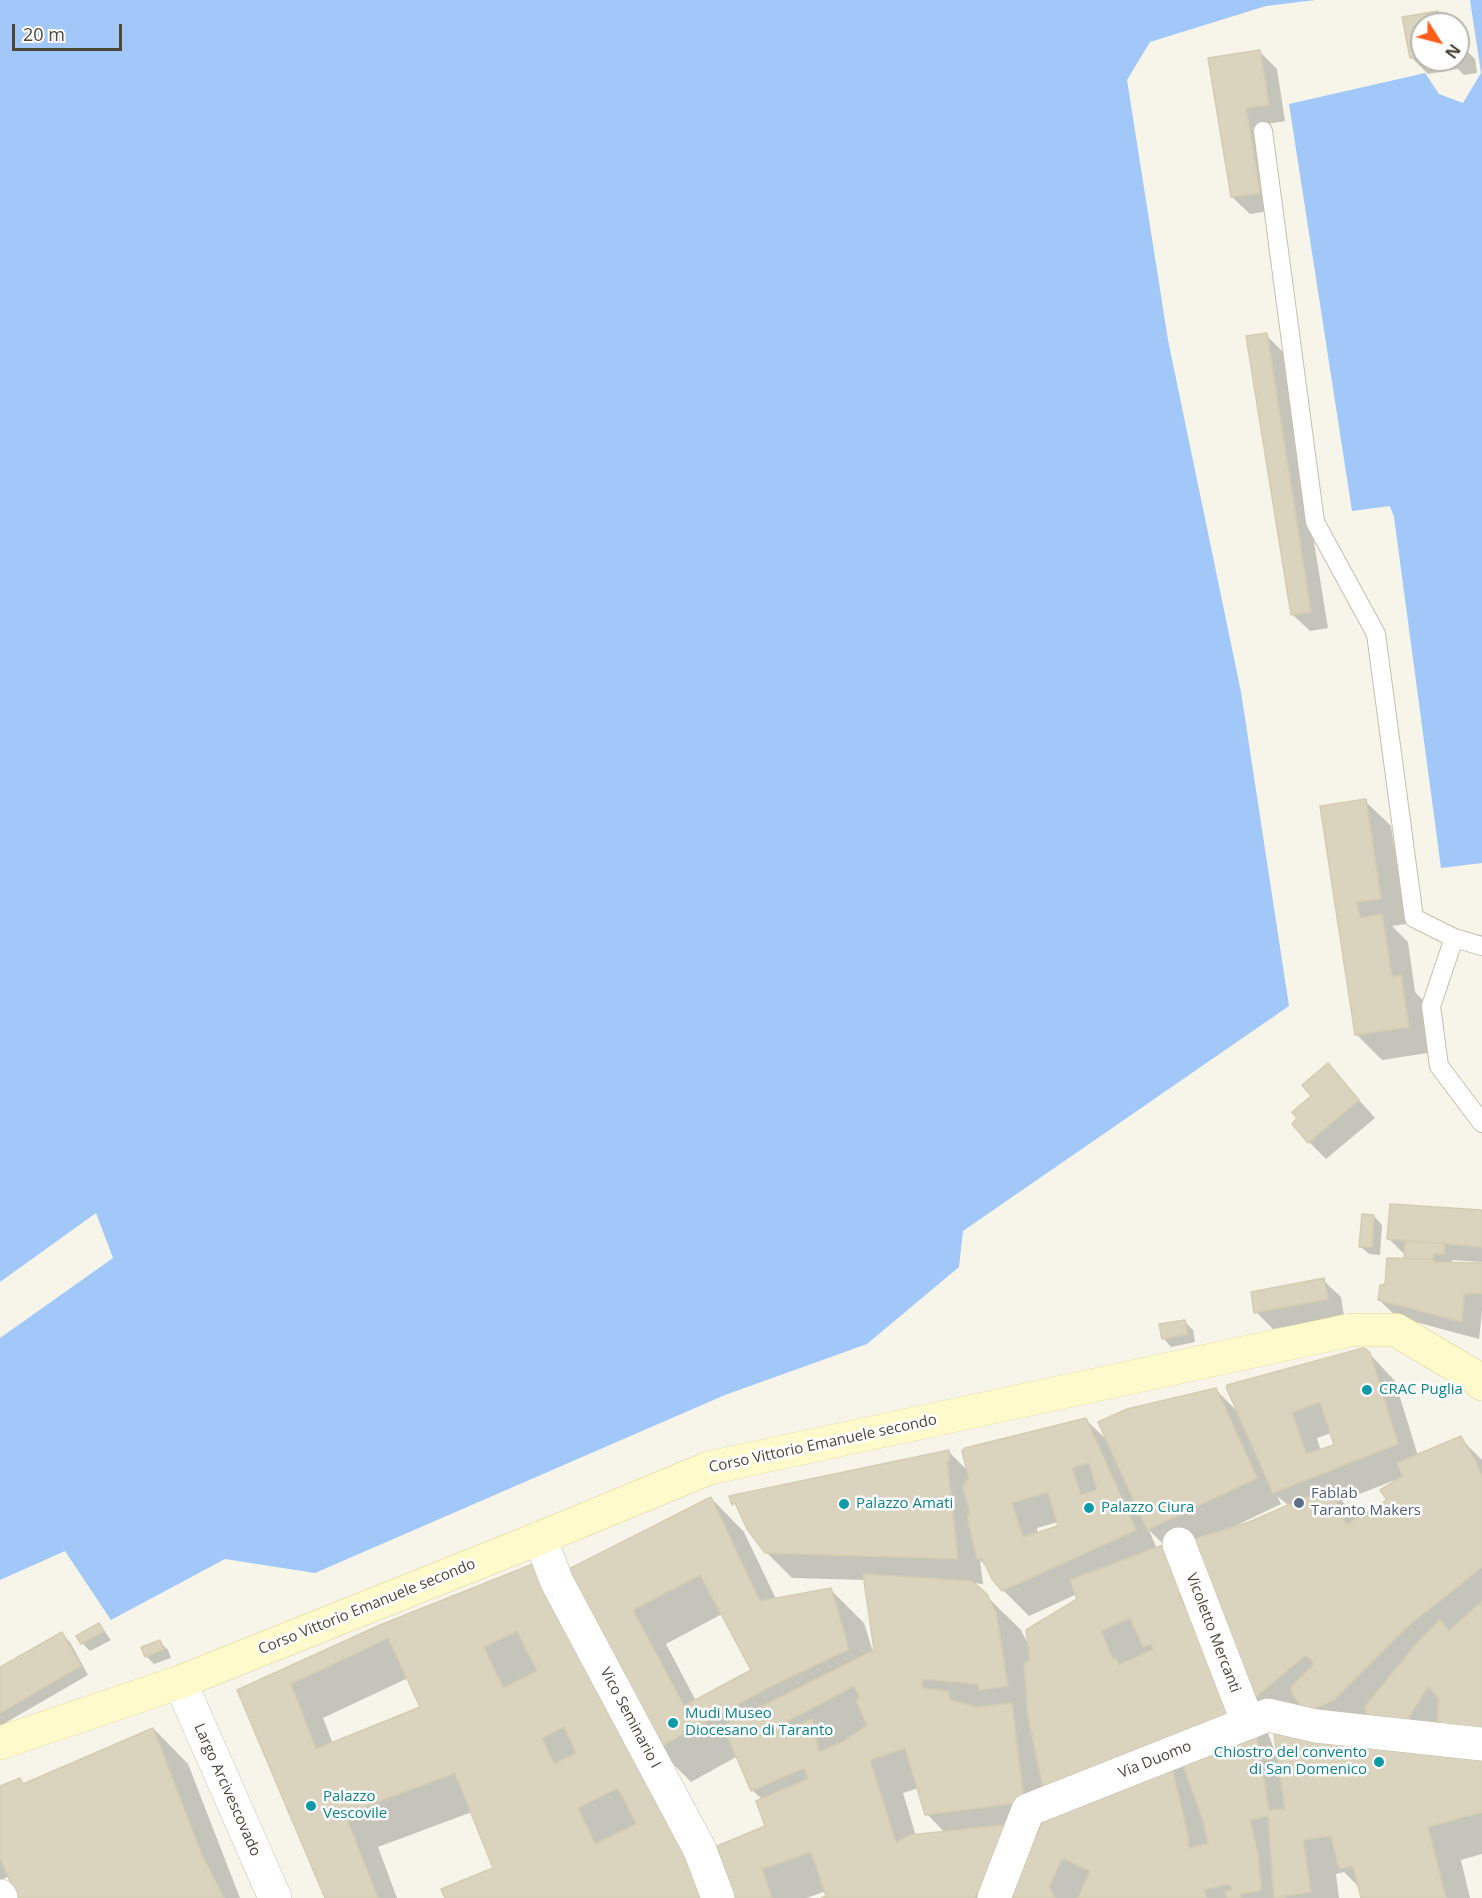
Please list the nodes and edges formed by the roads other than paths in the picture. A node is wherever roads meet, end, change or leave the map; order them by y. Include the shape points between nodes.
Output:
1 (1263, 131) dead end
2 (1454, 938) junction
3 (1482, 946) edge
4 (1482, 1123) edge
5 (1482, 1384) edge
6 (540, 1538) junction
7 (1179, 1544) dead end
8 (180, 1682) junction
9 (1248, 1723) junction
10 (0, 1743) edge
11 (1482, 1744) edge
12 (275, 1898) edge
13 (718, 1898) edge
14 (994, 1898) edge

1 - 2 lane via 1315,522 1376,634 1414,918
2 - 3 lane
2 - 4 lane via 1431,1006 1439,1066
5 - 6 main road, Corso Vittorio Emanuele secondo via 1472,1374 1396,1329 1351,1330 709,1468
6 - 8 main road, Corso Vittorio Emanuele secondo
6 - 13 street, Vico Seminario I via 556,1582 700,1850
7 - 9 street, Vicoletto Mercanti
8 - 10 main road, Corso Vittorio Emanuele secondo
8 - 12 street, Largo Arcivescovado
9 - 11 street, Via Duomo via 1268,1714 1316,1726
9 - 14 street, Via Duomo via 1028,1810

